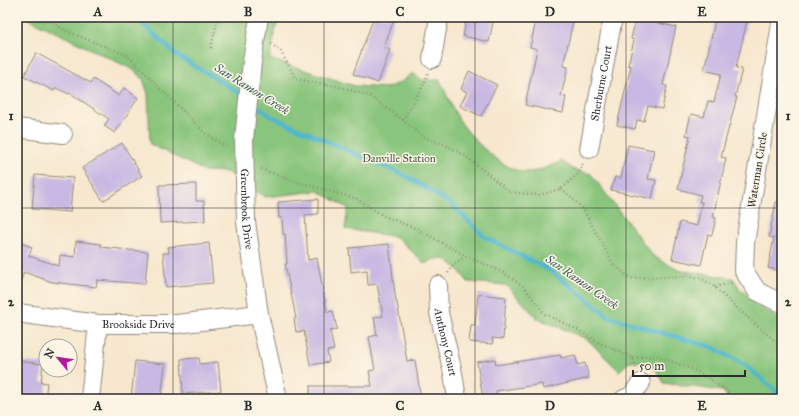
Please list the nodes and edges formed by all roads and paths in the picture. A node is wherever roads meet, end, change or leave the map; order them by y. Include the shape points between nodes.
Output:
1 (42, 17) edge
2 (218, 17) edge
3 (259, 17) edge
4 (439, 17) edge
5 (613, 17) edge
6 (782, 18) edge
7 (267, 43) dead end
8 (211, 48) dead end
9 (432, 59) joint
10 (403, 120) junction
11 (17, 128) edge
12 (63, 134) dead end
13 (227, 146) dead end
14 (589, 149) joint
15 (257, 169) dead end
16 (561, 189) junction
17 (466, 256) junction
18 (438, 285) joint
19 (782, 302) edge
20 (17, 314) edge
21 (259, 314) junction
22 (98, 324) junction
23 (782, 344) edge
24 (633, 358) junction
25 (641, 383) joint
26 (90, 399) edge
27 (278, 399) edge
28 (457, 399) edge
29 (624, 399) edge
30 (733, 399) edge

1 - 13 path via 70,33 127,55 205,133
2 - 8 path
3 - 21 street, Greenbrook Drive via 244,139 246,222
4 - 9 street
5 - 14 street, Sherburne Court
6 - 19 street, Waterman Circle via 745,242 744,271 757,291
7 - 10 path via 280,50 296,79 340,87 370,96
9 - 10 path via 425,82
10 - 16 path via 423,137 464,155 510,192 539,196
11 - 12 street
14 - 16 path via 579,173
15 - 17 path via 357,199 384,216 417,229
16 - 23 path via 583,209 613,264 630,278 701,278 715,287 775,341
17 - 18 path via 454,264
17 - 24 path via 502,272 522,286 545,314
18 - 28 street, Anthony Court via 439,313
20 - 22 street, Brookside Drive
21 - 22 street, Brookside Drive via 178,324
21 - 27 street, Greenbrook Drive
22 - 26 street
24 - 25 path
24 - 30 path via 658,356 696,371 725,389
25 - 29 street via 631,396

